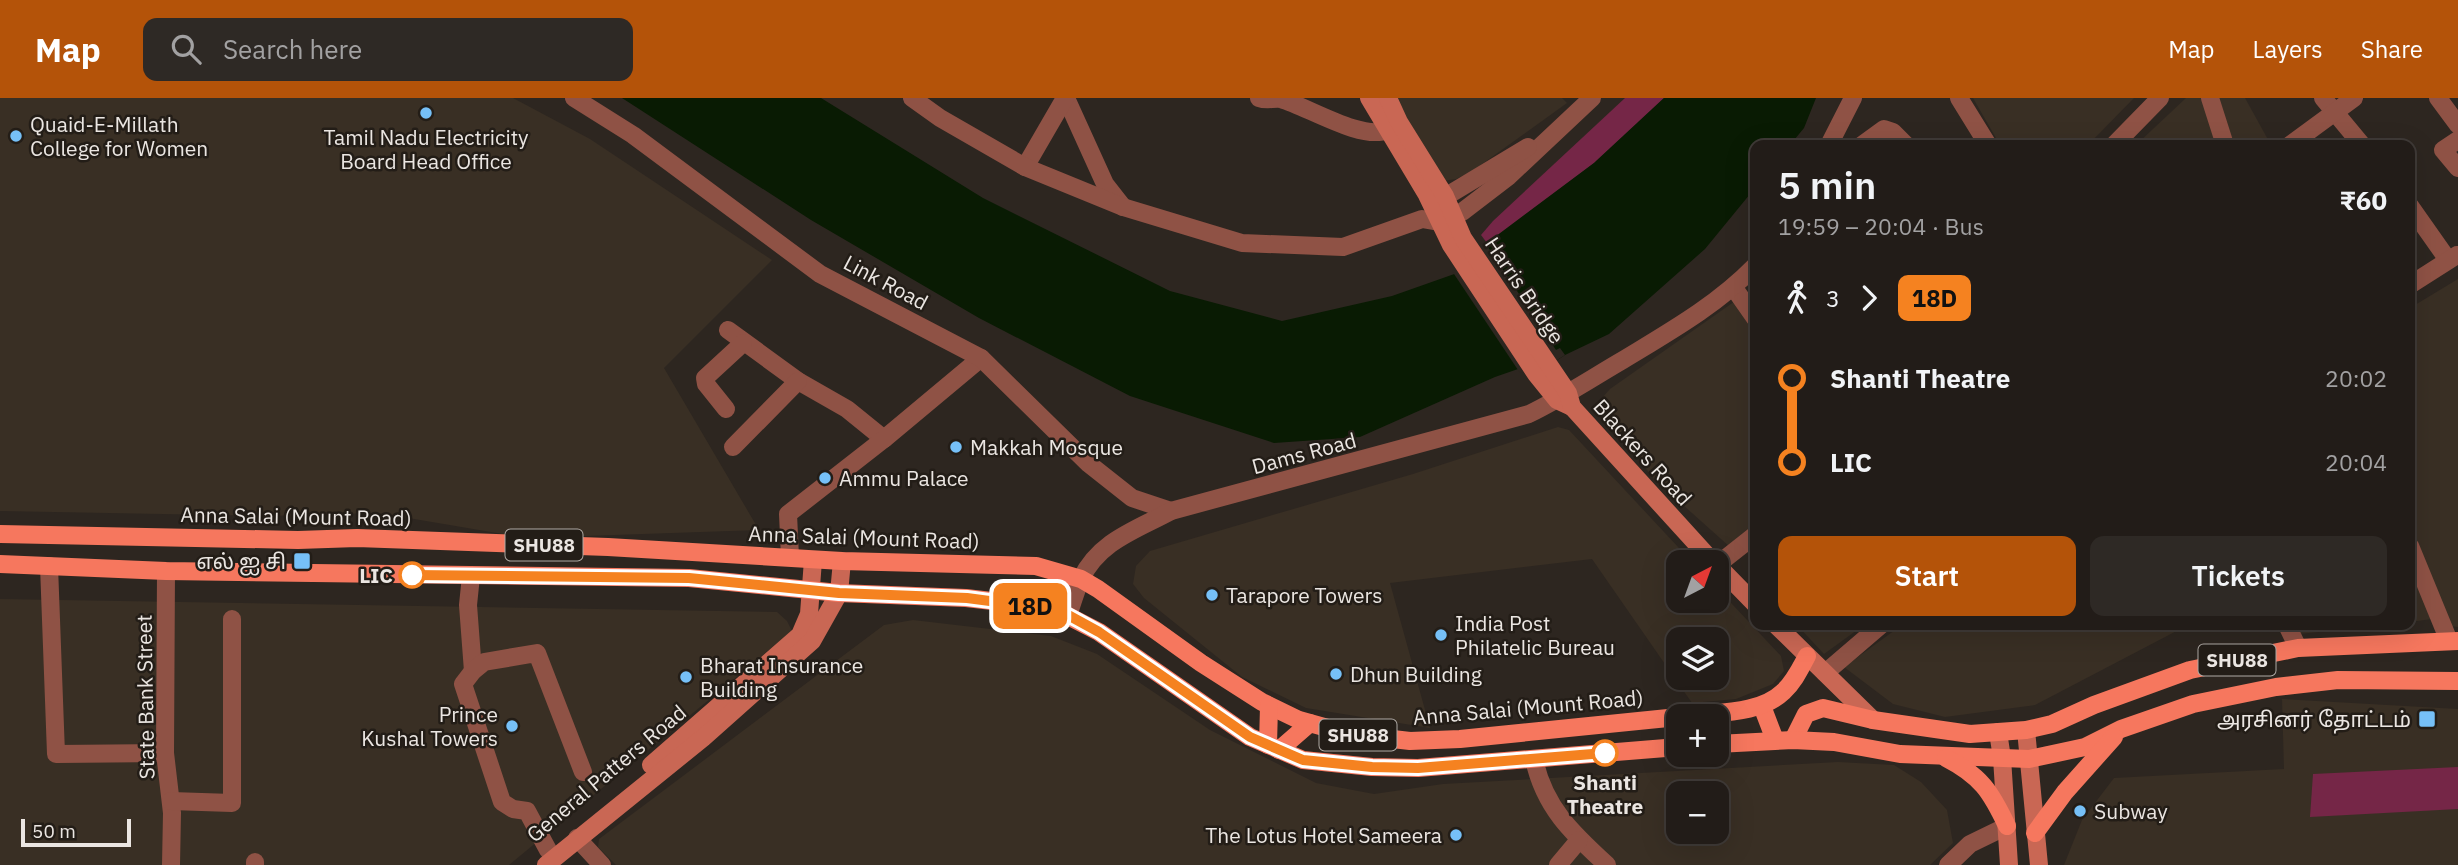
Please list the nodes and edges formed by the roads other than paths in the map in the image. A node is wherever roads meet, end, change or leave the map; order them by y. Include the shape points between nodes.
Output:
1 (573, 98) edge
2 (912, 98) edge
3 (1066, 98) edge
4 (1259, 98) edge
5 (1369, 98) edge
6 (1388, 98) edge
7 (1592, 98) edge
8 (1853, 98) edge
9 (1959, 98) edge
10 (2161, 98) edge
11 (2210, 98) edge
12 (2354, 98) edge
13 (2438, 98) edge
14 (2329, 104) edge
15 (2458, 125) edge
16 (1387, 130) junction
17 (1832, 140) edge
18 (1869, 140) edge
19 (1901, 140) edge
20 (1984, 140) edge
21 (2122, 140) edge
22 (2223, 140) edge
23 (2295, 140) edge
24 (2358, 140) edge
25 (2458, 140) edge
26 (1025, 167) junction
27 (2458, 168) edge
28 (1123, 207) junction
29 (1438, 212) junction
30 (2415, 212) edge
31 (2453, 257) edge
32 (1750, 271) edge
33 (2415, 282) edge
34 (1734, 288) junction
35 (1750, 311) edge
36 (728, 330) dead end
37 (743, 343) junction
38 (981, 358) junction
39 (1542, 370) joint
40 (798, 381) junction
41 (1566, 400) junction
42 (726, 409) dead end
43 (884, 439) junction
44 (733, 447) dead end
45 (1171, 512) junction
46 (0, 534) edge
47 (298, 540) junction
48 (1750, 540) edge
49 (1702, 550) edge
50 (1729, 554) edge
51 (2415, 557) edge
52 (790, 558) junction
53 (813, 560) junction
54 (842, 561) junction
55 (0, 564) edge
56 (50, 566) junction
57 (166, 571) junction
58 (299, 573) junction
59 (471, 576) junction
60 (1729, 578) edge
61 (1081, 579) junction
62 (812, 589) junction
63 (839, 593) junction
64 (1750, 599) edge
65 (1068, 615) junction
66 (232, 619) dead end
67 (1781, 630) edge
68 (1875, 630) edge
69 (2289, 630) edge
70 (2454, 641) edge
71 (2298, 648) junction
72 (1807, 656) junction
73 (473, 671) junction
74 (1825, 673) junction
75 (2458, 681) edge
76 (1269, 706) junction
77 (1762, 706) junction
78 (1729, 710) edge
79 (1666, 718) edge
80 (1873, 720) junction
81 (1311, 723) junction
82 (2121, 729) junction
83 (2026, 730) junction
84 (1998, 732) junction
85 (1784, 740) junction
86 (1729, 743) edge
87 (1273, 747) junction
88 (1666, 748) edge
89 (165, 753) junction
90 (1944, 757) junction
91 (2002, 758) junction
92 (1534, 759) junction
93 (2029, 760) junction
94 (583, 772) dead end
95 (171, 801) junction
96 (2007, 827) junction
97 (2035, 833) junction
98 (577, 838) junction
99 (1579, 840) junction
100 (547, 857) edge
101 (171, 865) edge
102 (530, 865) edge
103 (602, 865) edge
104 (1558, 865) edge
105 (1607, 865) edge
106 (1948, 865) edge
107 (2009, 865) edge
108 (2039, 865) edge

1 - 38 street, Link Road via 633,135 820,274
2 - 26 street
3 - 26 street
3 - 28 street via 1105,184
4 - 16 street via 1279,99 1378,134
5 - 16 main road
6 - 29 main road
7 - 29 street via 1552,133
8 - 17 street
9 - 20 street
10 - 21 street
11 - 22 street
12 - 14 street
13 - 15 street
14 - 23 street
14 - 24 street
16 - 29 main road
18 - 19 street via 1884,129
25 - 27 street via 2443,150
26 - 28 street
28 - 29 street via 1242,243 1343,247
29 - 39 main road, Harris Bridge
30 - 31 street
31 - 33 street
32 - 34 street, Dams Road
34 - 35 street
34 - 41 street, Dams Road
36 - 37 street
37 - 40 street
37 - 42 street via 705,378
38 - 43 street
38 - 45 street, Link Road via 1089,464 1132,498
39 - 41 main road, Blackers Road
40 - 43 street via 847,409
40 - 44 street
41 - 45 street, Dams Road via 1483,428
41 - 49 main road, Blackers Road
43 - 52 street via 788,514
45 - 61 street, Dams Road via 1116,538 1097,554
46 - 47 main road, Anna Salai (Mount Road) / SHU88
47 - 52 main road, Anna Salai (Mount Road) / SHU88 via 608,547
47 - 58 main road
48 - 50 street
51 - 70 street
52 - 53 main road, Anna Salai (Mount Road) / SHU88
53 - 54 main road, Anna Salai (Mount Road) / SHU88
53 - 62 main road, General Patters Road
54 - 61 main road, Anna Salai (Mount Road) / SHU88 via 1036,566
54 - 63 main road
55 - 56 main road, SHU88
56 - 57 main road, SHU88
56 - 89 street via 56,754
57 - 58 main road, SHU88
57 - 89 street, State Bank Street
58 - 59 main road, SHU88
59 - 62 main road, SHU88 via 689,578
59 - 73 street via 468,605
60 - 64 main road, Blackers Road
61 - 65 street, Dams Road
61 - 76 main road, Anna Salai (Mount Road) / SHU88
62 - 63 main road, SHU88
62 - 100 main road, General Patters Road via 800,635
63 - 65 main road, SHU88 via 967,598
63 - 98 main road, General Patters Road via 812,641 785,668
65 - 87 main road, SHU88 via 1250,737
66 - 95 street via 232,803
67 - 72 main road
68 - 74 street
69 - 71 street
70 - 71 main road, SHU88
71 - 83 main road, SHU88 via 2190,670
72 - 74 main road
72 - 77 main road via 1793,681
73 - 94 street via 484,662 537,653
73 - 100 street via 463,684 502,802 513,810 527,811
74 - 80 main road
75 - 82 main road, SHU88 via 2338,680 2276,687 2193,704
76 - 81 main road, Anna Salai (Mount Road) / SHU88
76 - 87 main road
77 - 78 main road
77 - 85 main road
79 - 81 main road, Anna Salai (Mount Road) / SHU88 via 1410,741 1349,734
80 - 84 main road, SHU88 via 1970,734
80 - 85 main road via 1823,709 1806,714
81 - 87 main road
82 - 93 main road, SHU88 via 2085,747
82 - 97 main road
83 - 84 main road, SHU88
83 - 93 main road
84 - 91 main road
85 - 86 main road, SHU88
85 - 90 main road, SHU88
87 - 92 main road, SHU88 via 1303,760 1372,767
88 - 92 main road, SHU88
89 - 95 street, State Bank Street
90 - 91 main road, SHU88
90 - 96 main road via 1965,768 1992,793
91 - 93 main road, SHU88
91 - 96 main road
92 - 99 street via 1547,799
93 - 97 main road
95 - 101 street, State Bank Street
96 - 106 street via 1970,844
96 - 107 main road
97 - 108 main road
98 - 100 main road, General Patters Road
98 - 103 street
99 - 104 street
99 - 105 street
100 - 102 main road, General Patters Road

